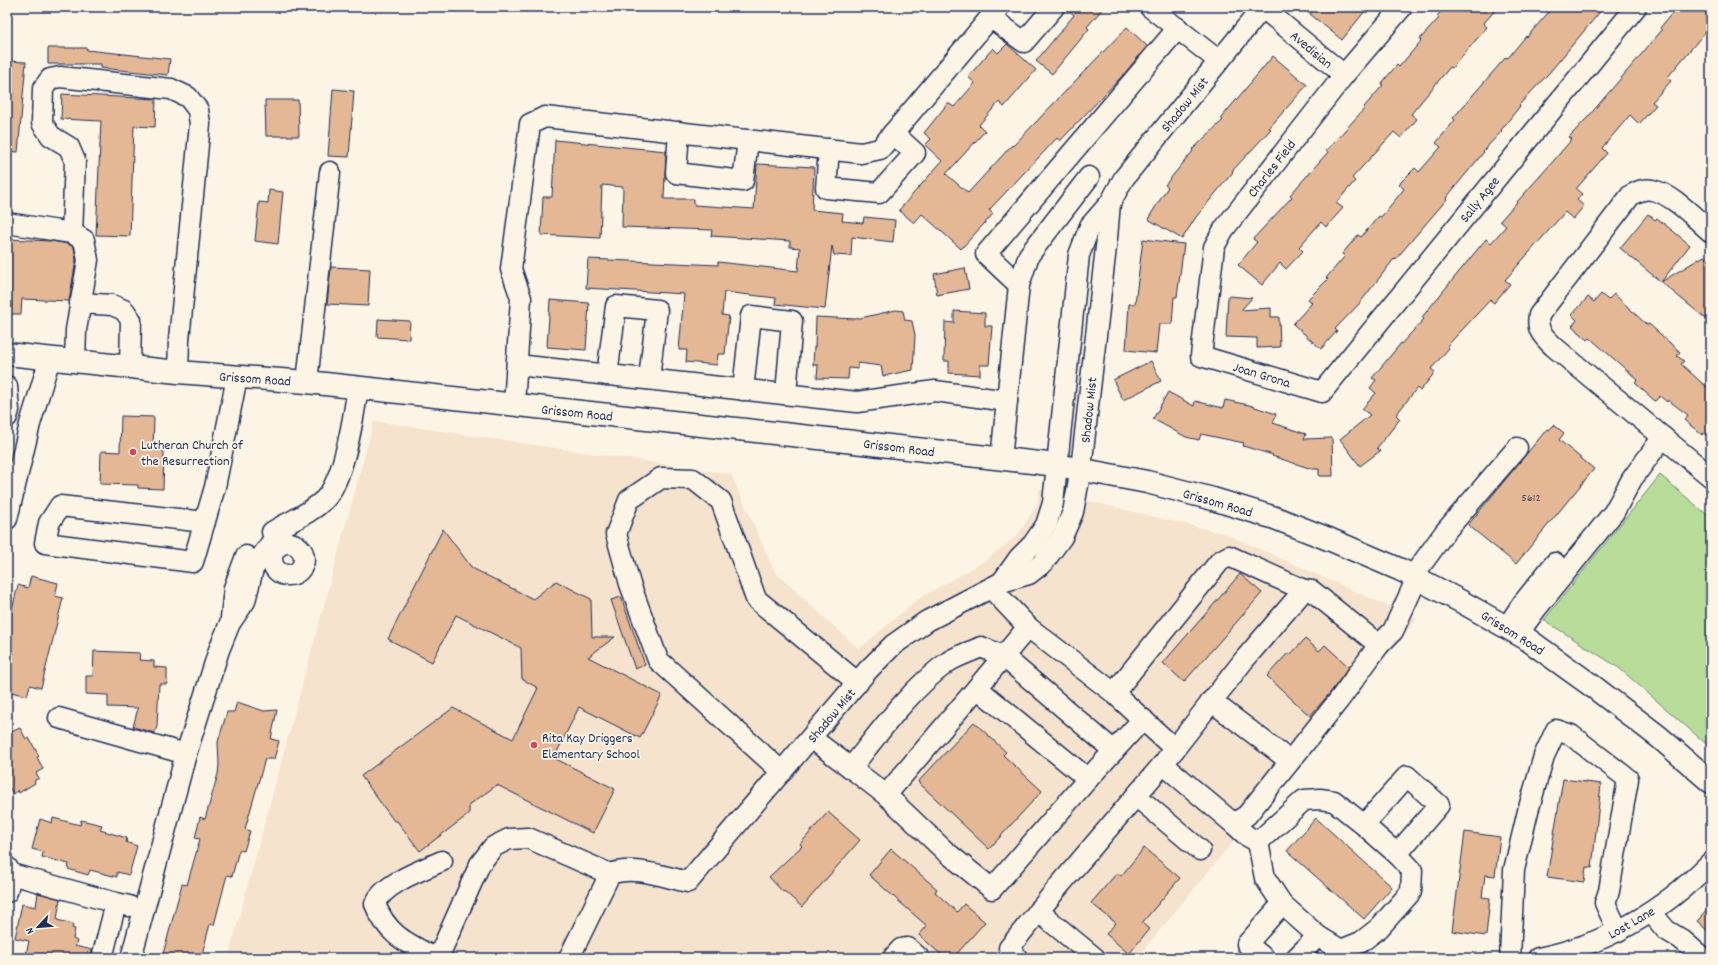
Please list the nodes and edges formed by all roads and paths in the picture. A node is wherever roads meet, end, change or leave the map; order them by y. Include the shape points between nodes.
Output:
1 (1054, 7) edge
2 (1150, 7) edge
3 (1263, 7) edge
4 (1402, 7) edge
5 (1636, 7) edge
6 (994, 12) edge
7 (1181, 30) junction
8 (1219, 61) junction
9 (1344, 75) junction
10 (679, 132) junction
11 (893, 133) junction
12 (748, 140) junction
13 (829, 149) junction
14 (1067, 159) junction
15 (330, 172) dead end
16 (1089, 177) junction
17 (1112, 199) junction
18 (1707, 222) edge
19 (7, 223) edge
20 (72, 233) junction
21 (1019, 286) junction
22 (80, 303) junction
23 (7, 354) edge
24 (1201, 356) joint
25 (50, 358) junction
26 (75, 361) junction
27 (517, 365) junction
28 (130, 367) junction
29 (178, 372) junction
30 (607, 375) junction
31 (237, 377) junction
32 (649, 379) junction
33 (307, 382) junction
34 (7, 386) edge
35 (358, 387) junction
36 (743, 390) junction
37 (1322, 392) joint
38 (786, 394) junction
39 (1007, 401) junction
40 (514, 405) junction
41 (7, 417) edge
42 (1663, 437) junction
43 (1517, 448) dead end
44 (1001, 459) junction
45 (1057, 465) junction
46 (1081, 469) junction
47 (1711, 477) edge
48 (7, 519) edge
49 (205, 522) junction
50 (1415, 577) junction
51 (997, 585) junction
52 (1304, 590) junction
53 (1028, 627) junction
54 (1513, 631) junction
55 (1380, 644) junction
56 (1003, 656) junction
57 (858, 683) junction
58 (977, 688) junction
59 (1114, 692) junction
60 (1212, 701) junction
61 (59, 718) dead end
62 (1143, 719) junction
63 (811, 738) junction
64 (1175, 749) junction
65 (1114, 751) junction
66 (186, 754) junction
67 (1290, 761) junction
68 (1163, 764) junction
69 (851, 768) junction
70 (782, 772) junction
71 (1088, 779) junction
72 (1711, 782) edge
73 (886, 795) junction
74 (1136, 796) junction
75 (1234, 824) junction
76 (1364, 825) junction
77 (1258, 842) junction
78 (1200, 850) dead end
79 (1397, 854) junction
80 (442, 861) dead end
81 (1711, 862) edge
82 (610, 874) junction
83 (8, 877) edge
84 (116, 903) junction
85 (1282, 904) junction
86 (144, 910) junction
87 (1038, 911) junction
88 (1651, 912) junction
89 (1618, 931) junction
90 (1318, 936) junction
91 (1581, 953) edge
92 (1342, 954) edge
93 (1009, 955) edge
94 (102, 958) edge
95 (131, 958) edge
96 (436, 958) edge
97 (569, 958) edge
98 (893, 958) edge
99 (919, 958) edge
100 (1095, 958) edge
101 (1264, 958) edge
102 (1296, 958) edge
103 (1510, 958) edge
104 (1538, 958) edge
105 (1703, 958) edge

1 - 6 street via 1024,42
2 - 7 street
3 - 8 street, Shadow Mist
3 - 9 street, Avedisian
4 - 9 street, Charles Field
5 - 37 street, Sally Agee
6 - 11 street
7 - 8 street
7 - 14 street
8 - 17 street, Shadow Mist via 1124,178
9 - 24 street, Charles Field via 1224,230 1214,247
10 - 12 street
10 - 12 street via 676,173 743,180
10 - 27 street via 545,117 530,124 511,270 521,298
11 - 13 street via 880,149 861,153
11 - 13 street via 915,153 879,193 826,188
12 - 13 street
14 - 16 street
14 - 21 street via 986,254
15 - 33 street
16 - 17 street
16 - 21 street via 1029,255
17 - 45 street, Shadow Mist via 1090,226 1079,255
17 - 46 street, Shadow Mist
18 - 42 street via 1667,195 1652,189 1641,190 1631,195 1539,315 1538,324 1542,335 1553,346
19 - 20 street
20 - 22 street via 84,240 87,250 88,260
20 - 29 street via 75,160 69,147 51,136 42,123 43,89 50,79 60,77 171,90 188,97 198,110 200,124
21 - 39 street
22 - 26 street
22 - 28 street via 112,305 124,310 131,320
23 - 25 main road, Grissom Road
24 - 37 street, Joan Grona
25 - 26 main road, Grissom Road
25 - 48 street via 30,424
26 - 28 main road, Grissom Road
27 - 30 street
27 - 40 street
28 - 29 main road, Grissom Road
29 - 31 main road, Grissom Road
30 - 32 street
30 - 32 street via 616,306 657,310
31 - 33 main road, Grissom Road
31 - 49 street via 215,487
32 - 36 street
33 - 35 main road, Grissom Road
34 - 41 street
35 - 40 main road, Grissom Road
35 - 66 street via 351,430 338,476 325,499 271,542 254,569 245,602 230,624 219,650
36 - 38 street
36 - 38 street via 751,316 792,321
38 - 39 street via 857,402 935,391
39 - 44 street
40 - 44 main road, Grissom Road
42 - 47 street
42 - 54 street via 1632,478 1614,512 1536,609
43 - 50 street via 1445,532
44 - 45 main road, Grissom Road
45 - 46 main road, Grissom Road
45 - 51 street, Shadow Mist via 1053,503 1046,525
46 - 50 main road, Grissom Road via 1147,482 1275,518
46 - 51 street, Shadow Mist via 1073,512 1062,537 1043,563 1030,574
49 - 49 street via 193,562 46,543 48,523 60,506
50 - 54 main road, Grissom Road
50 - 55 street via 1393,630
51 - 53 street
51 - 57 street, Shadow Mist via 927,622 893,645
52 - 55 street via 1312,591
52 - 59 street via 1230,556 1220,561
52 - 60 street
53 - 56 street
53 - 59 street
54 - 72 main road, Grissom Road via 1596,688
55 - 67 street
56 - 58 street
56 - 65 street
56 - 69 street via 981,647 948,662 891,718
57 - 63 street, Shadow Mist
57 - 70 street via 756,599 721,501 693,479 661,478 630,500 616,534 630,584 658,660
58 - 71 street
58 - 73 street
59 - 62 street
60 - 64 street
60 - 67 street
61 - 66 street
62 - 64 street
62 - 65 street
63 - 69 street
63 - 70 street, Shadow Mist
64 - 68 street
65 - 71 street
66 - 86 street
67 - 75 street via 1247,815
68 - 74 street
68 - 75 street
69 - 73 street
70 - 82 street, Shadow Mist via 688,882 646,872 618,871
71 - 73 street via 992,889 945,851
74 - 78 street
74 - 87 street
75 - 77 street
76 - 77 street via 1334,801 1304,800
76 - 79 street
76 - 79 street via 1407,776 1439,805
77 - 85 street via 1265,878
79 - 92 street via 1412,870 1411,892 1379,928
80 - 96 street via 402,879 378,898 376,904 380,917 397,937
81 - 88 street, Lost Lane
82 - 96 street via 528,838 509,839 493,847 480,864
82 - 97 street
83 - 84 street
84 - 86 street
84 - 94 street
85 - 90 street
85 - 101 street via 1247,944
86 - 95 street
87 - 93 street
87 - 100 street
88 - 89 street, Lost Lane
88 - 105 street via 1666,930
89 - 91 street, Lost Lane
89 - 103 street via 1605,903 1628,779 1571,735 1556,730 1544,756 1514,870
90 - 92 street
90 - 102 street
91 - 104 street, Lost Lane
98 - 99 street via 901,949 908,948

